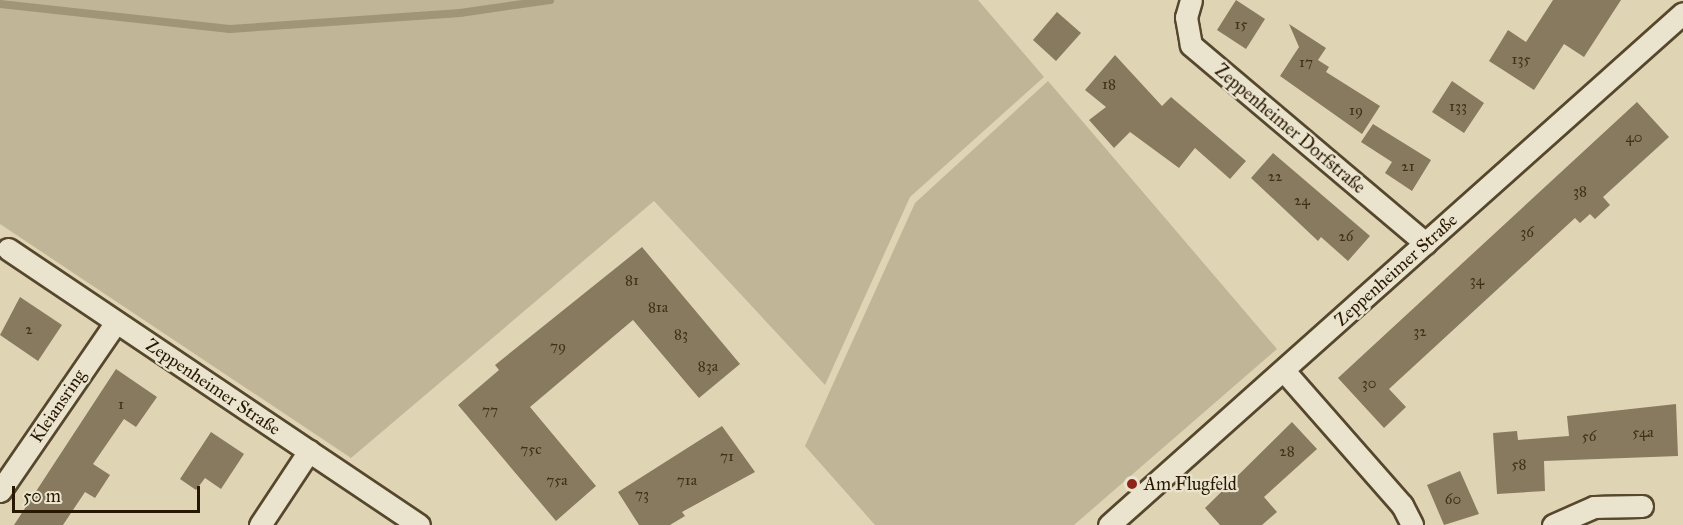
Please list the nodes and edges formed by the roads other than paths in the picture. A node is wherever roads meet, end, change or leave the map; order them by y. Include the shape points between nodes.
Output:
1 (1191, 0) edge
2 (1683, 13) edge
3 (1425, 243) junction
4 (8, 249) dead end
5 (116, 321) junction
6 (1285, 372) junction
7 (309, 451) junction
8 (0, 491) edge
9 (1642, 506) dead end
10 (260, 525) edge
11 (419, 525) edge
12 (1109, 525) edge
13 (1412, 525) edge
14 (1554, 525) edge

1 - 3 street, Zeppenheimer Dorfstraße via 1186,17 1191,45
2 - 3 street, Zeppenheimer Straße
3 - 6 street, Zeppenheimer Straße
4 - 5 street, Zeppenheimer Straße
5 - 7 street, Zeppenheimer Straße
5 - 8 street, Kleiansring
6 - 12 street, Zeppenheimer Straße
6 - 13 street via 1402,505
7 - 10 street
7 - 11 street, Zeppenheimer Straße
9 - 14 street via 1594,507

